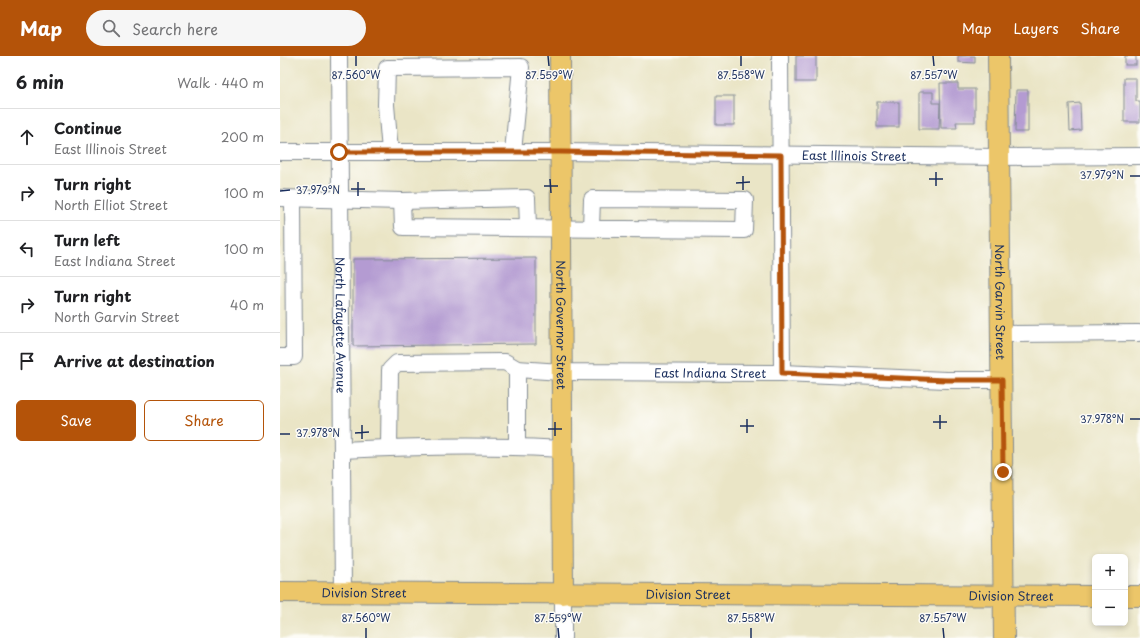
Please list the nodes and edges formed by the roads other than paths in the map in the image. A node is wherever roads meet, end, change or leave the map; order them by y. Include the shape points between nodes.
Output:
1 (339, 56) edge
2 (560, 56) edge
3 (780, 56) edge
4 (998, 56) edge
5 (280, 152) edge
6 (339, 152) junction
7 (390, 152) junction
8 (513, 152) junction
9 (560, 152) junction
10 (781, 155) junction
11 (1140, 156) edge
12 (999, 157) junction
13 (286, 198) edge
14 (340, 200) junction
15 (402, 201) junction
16 (528, 227) junction
17 (560, 228) junction
18 (591, 228) junction
19 (1139, 333) edge
20 (1001, 334) junction
21 (280, 357) edge
22 (517, 369) junction
23 (561, 372) junction
24 (782, 373) junction
25 (1002, 380) junction
26 (517, 446) junction
27 (389, 447) junction
28 (562, 449) junction
29 (342, 450) junction
30 (280, 592) edge
31 (343, 593) junction
32 (563, 594) junction
33 (1004, 596) junction
34 (1092, 596) edge
35 (1128, 596) edge
36 (1140, 596) edge
37 (563, 638) edge
38 (1004, 638) edge

1 - 6 street, North Lafayette Avenue
2 - 9 main road, North Governor Street
3 - 10 street
4 - 12 main road, North Garvin Street
5 - 6 street, East Illinois Street
6 - 7 street, East Illinois Street
6 - 14 street, North Lafayette Avenue
7 - 8 street, East Illinois Street
7 - 8 street via 386,105 387,68 521,67
8 - 9 street, East Illinois Street
9 - 10 street, East Illinois Street
9 - 17 main road, North Governor Street
10 - 12 street, East Illinois Street
10 - 24 street
11 - 12 street, East Illinois Street
12 - 20 main road, North Garvin Street
13 - 14 street
13 - 21 street via 294,357
14 - 15 street
14 - 29 street, North Lafayette Avenue
15 - 16 street via 403,227
15 - 16 street via 527,198
16 - 17 street
17 - 18 street
17 - 23 main road, North Governor Street
18 - 18 street via 744,230 745,200 592,199
19 - 20 street
20 - 25 main road, North Garvin Street
22 - 23 street, East Indiana Street
22 - 26 street
22 - 27 street, East Indiana Street via 505,362 397,364 390,370
23 - 24 street, East Indiana Street
23 - 28 main road, North Governor Street
24 - 25 street, East Indiana Street
25 - 33 main road, North Garvin Street
26 - 27 street
26 - 28 street
27 - 29 street
28 - 32 main road, North Governor Street
29 - 31 street, North Lafayette Avenue
30 - 31 main road, Division Street
31 - 32 main road, Division Street
32 - 33 main road, Division Street
32 - 37 street
33 - 34 main road, Division Street
33 - 38 main road, North Garvin Street
35 - 36 main road

